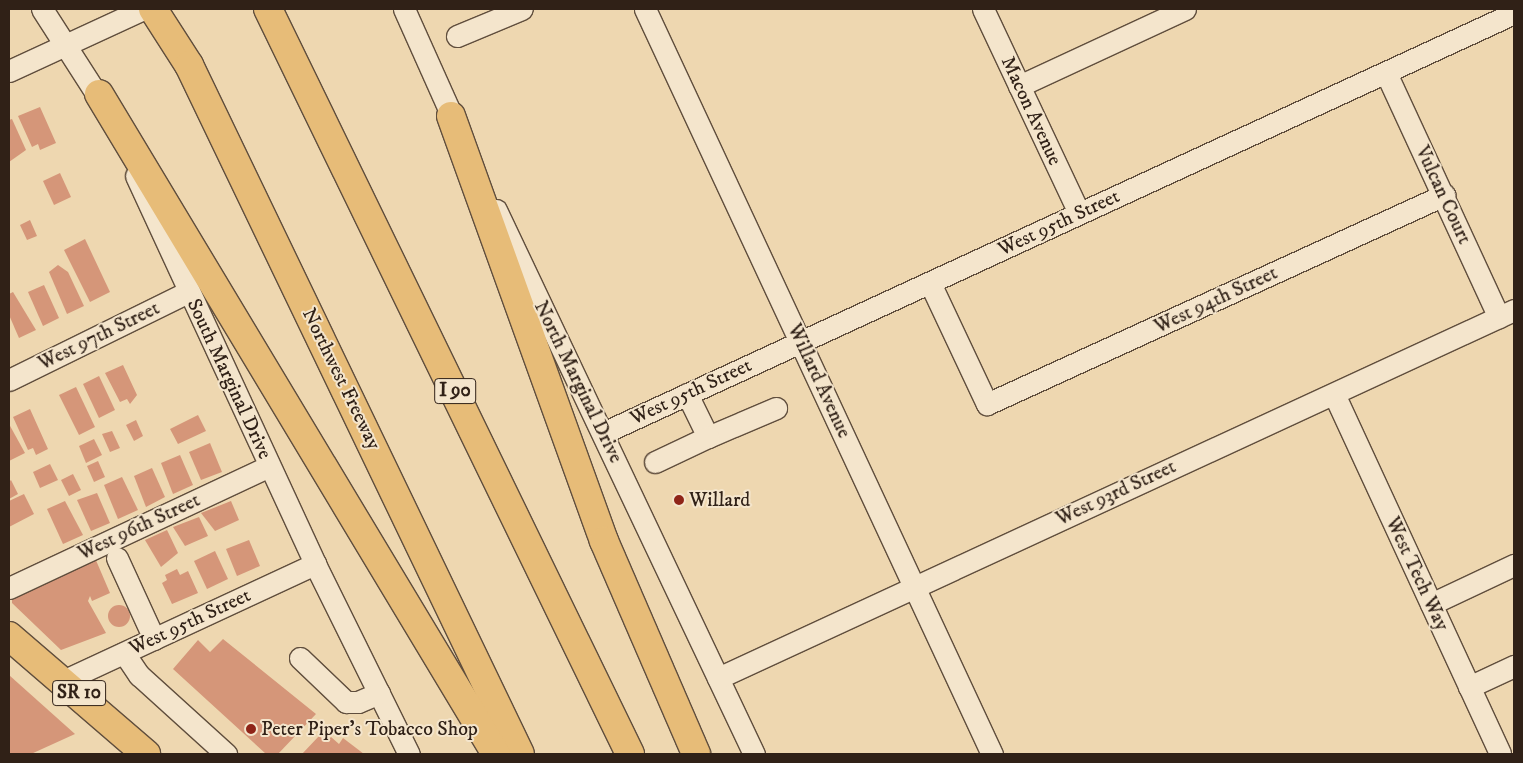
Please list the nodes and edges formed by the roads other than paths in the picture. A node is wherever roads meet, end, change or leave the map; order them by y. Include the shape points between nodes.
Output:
1 (42, 9) edge
2 (143, 9) edge
3 (153, 9) edge
4 (404, 9) edge
5 (522, 9) edge
6 (645, 9) edge
7 (983, 9) edge
8 (1185, 9) edge
9 (1514, 13) edge
10 (274, 19) edge
11 (457, 36) dead end
12 (67, 44) junction
13 (9, 71) edge
14 (1386, 73) junction
15 (1019, 86) junction
16 (99, 94) junction
17 (451, 116) junction
18 (1444, 195) junction
19 (1079, 213) junction
20 (930, 283) junction
21 (188, 292) junction
22 (1507, 313) edge
23 (800, 342) junction
24 (9, 380) edge
25 (687, 394) junction
26 (1334, 394) junction
27 (776, 408) dead end
28 (603, 432) junction
29 (708, 437) junction
30 (656, 462) dead end
31 (269, 466) junction
32 (117, 558) dead end
33 (315, 564) junction
34 (1514, 565) edge
35 (915, 587) junction
36 (9, 588) edge
37 (1431, 604) junction
38 (10, 638) edge
39 (154, 639) junction
40 (124, 653) junction
41 (300, 658) dead end
42 (1514, 666) edge
43 (718, 678) junction
44 (65, 680) junction
45 (1469, 687) junction
46 (379, 693) junction
47 (146, 754) edge
48 (226, 754) edge
49 (409, 754) edge
50 (496, 754) edge
51 (520, 754) edge
52 (630, 754) edge
53 (696, 754) edge
54 (754, 754) edge
55 (992, 754) edge
56 (1500, 754) edge

1 - 12 street, South Marginal Drive
2 - 12 street
3 - 51 main road, Northwest Freeway via 189,64
4 - 17 street, North Marginal Drive
5 - 11 street
6 - 23 street, Willard Avenue
7 - 15 street, Macon Avenue
8 - 15 street
9 - 14 street, West 95th Street
10 - 52 main road, I 90
12 - 13 street
12 - 16 street, South Marginal Drive
14 - 18 street, Vulcan Court
14 - 19 street, West 95th Street
15 - 19 street, Macon Avenue
16 - 21 street, South Marginal Drive
16 - 50 main road
17 - 28 street, North Marginal Drive
17 - 53 main road via 604,541
18 - 20 street, West 94th Street via 987,404
18 - 22 street, Vulcan Court
19 - 20 street, West 95th Street
20 - 23 street, West 95th Street
21 - 24 street, West 97th Street
21 - 31 street, South Marginal Drive
22 - 26 street, West 93rd Street
23 - 25 street, West 95th Street
23 - 35 street, Willard Avenue
25 - 28 street, West 95th Street
25 - 29 street
26 - 35 street, West 93rd Street
26 - 37 street, West Tech Way
27 - 29 street
28 - 43 street, North Marginal Drive
29 - 30 street
31 - 33 street, South Marginal Drive
31 - 36 street, West 96th Street
32 - 39 street
33 - 39 street, West 95th Street
33 - 46 street, South Marginal Drive
34 - 37 street
35 - 43 street, West 93rd Street
35 - 55 street, Willard Avenue
37 - 45 street, West Tech Way
38 - 44 main road, SR 10
39 - 40 street, West 95th Street
40 - 44 street, West 95th Street
40 - 48 street via 139,675
41 - 46 street via 346,702 358,702
42 - 45 street
43 - 54 street, North Marginal Drive
44 - 47 main road, SR 10
45 - 56 street, West Tech Way
46 - 49 street, South Marginal Drive

